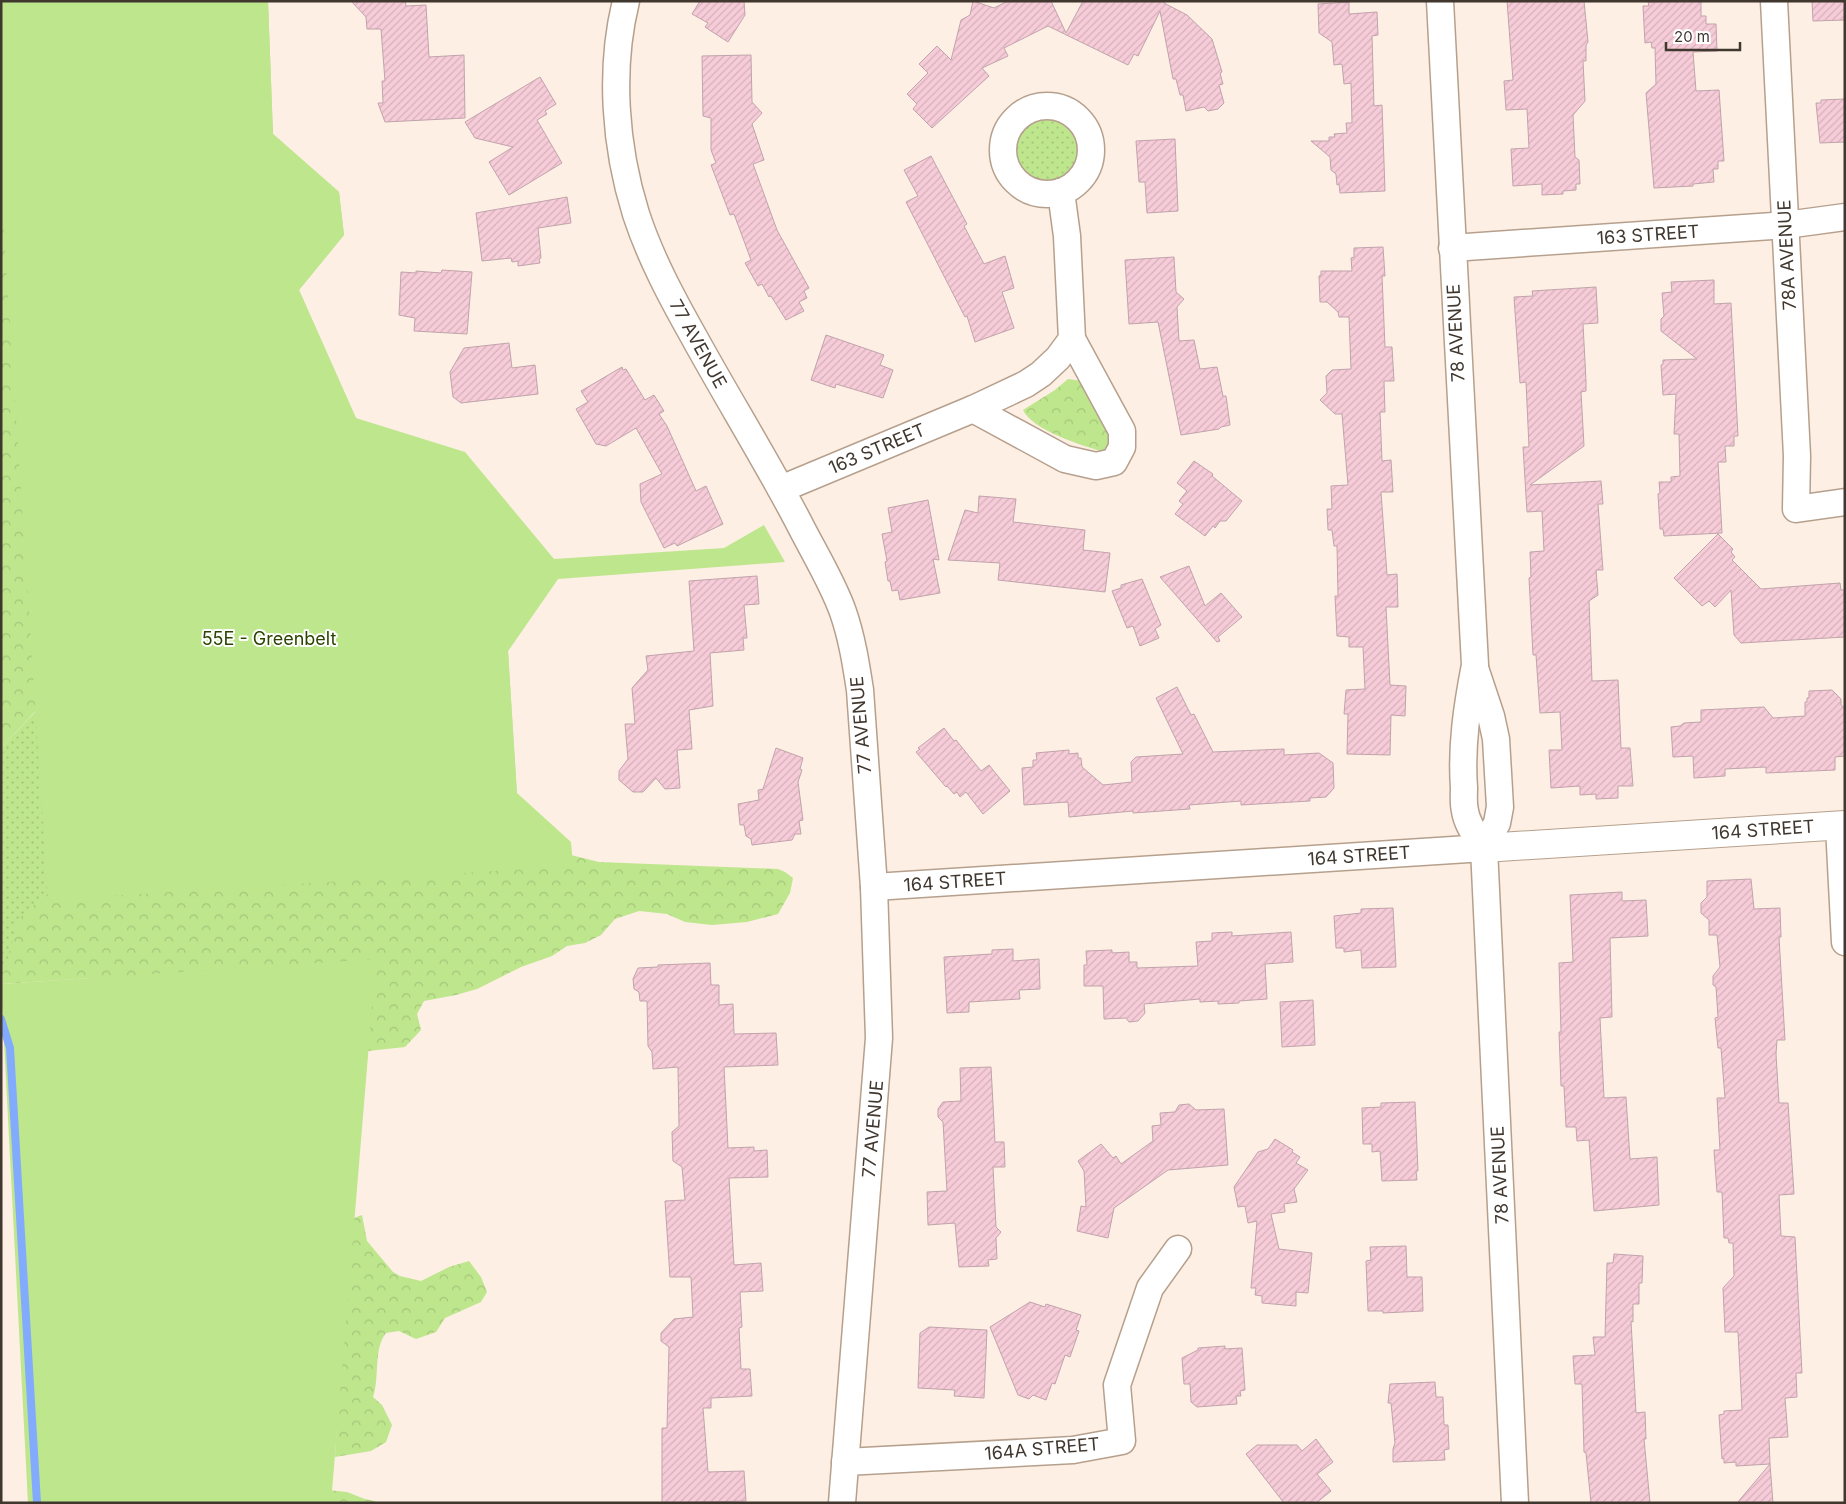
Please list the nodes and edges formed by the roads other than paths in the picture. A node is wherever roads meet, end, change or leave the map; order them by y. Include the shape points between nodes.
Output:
1 (626, 1) edge
2 (1440, 1) edge
3 (1774, 1) edge
4 (1061, 192) dead end
5 (1845, 217) edge
6 (1786, 225) junction
7 (1452, 248) junction
8 (1072, 339) junction
9 (973, 409) junction
10 (781, 489) junction
11 (1845, 502) edge
12 (1475, 665) junction
13 (1842, 825) edge
14 (1484, 848) junction
15 (874, 887) junction
16 (1845, 942) edge
17 (1178, 1249) dead end
18 (845, 1462) junction
19 (842, 1503) edge
20 (1515, 1503) edge

1 - 10 street, 77 AVENUE via 619,40 617,84 618,128 630,194 674,300
2 - 7 street, 78 AVENUE
3 - 6 street, 78A AVENUE
4 - 8 street via 1067,236
5 - 6 street, 163 STREET
6 - 7 street, 163 STREET
6 - 11 street, 78A AVENUE via 1797,456 1796,509
7 - 12 street, 78 AVENUE
8 - 9 street, 163 STREET via 1041,374
8 - 9 street via 1122,431 1122,447 1114,462 1096,466 1065,458
9 - 10 street, 163 STREET
10 - 15 street, 77 AVENUE via 832,586 852,646 860,690
12 - 14 street, 78 AVENUE via 1463,741 1465,812
12 - 14 street, 78 AVENUE via 1496,738 1500,807 1497,823
13 - 14 street, 164 STREET
13 - 16 street
14 - 15 street, 164 STREET
14 - 20 street, 78 AVENUE
15 - 18 street, 77 AVENUE via 879,1057
17 - 18 street, 164A STREET via 1150,1288 1117,1385 1122,1441 1073,1450
18 - 19 street, 77 AVENUE

